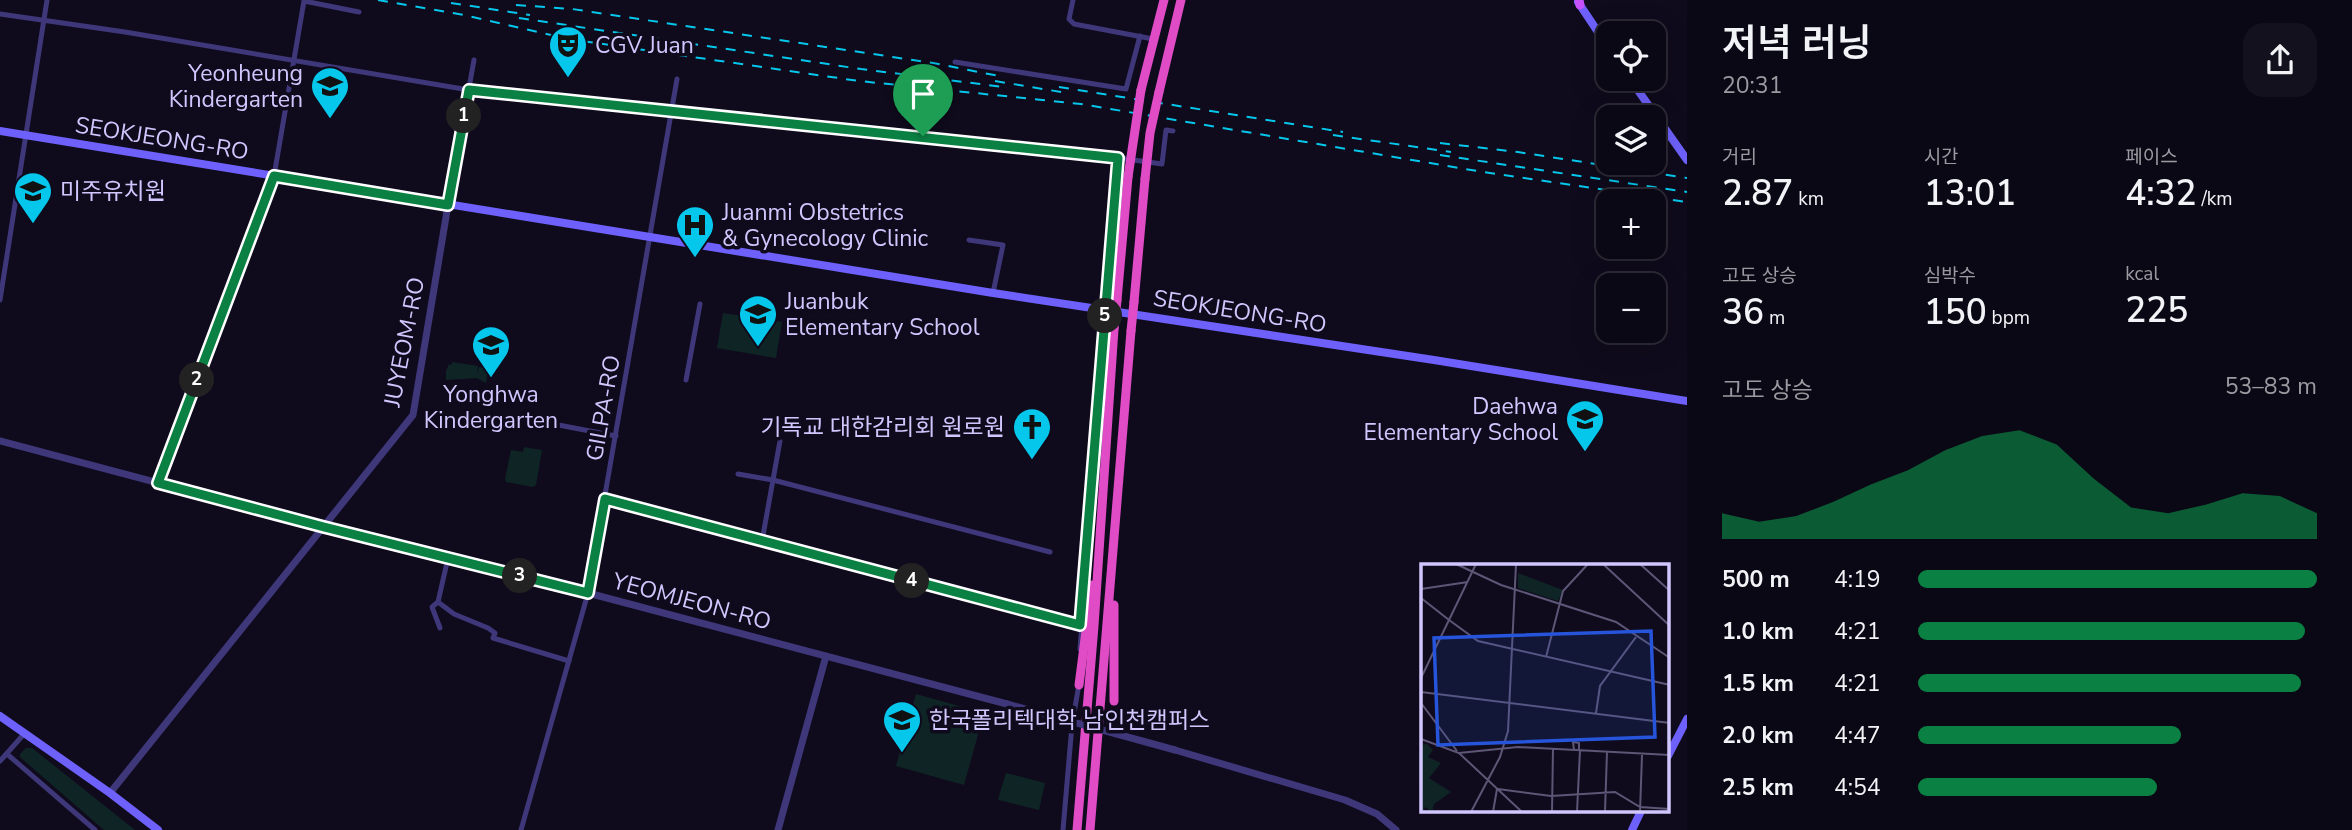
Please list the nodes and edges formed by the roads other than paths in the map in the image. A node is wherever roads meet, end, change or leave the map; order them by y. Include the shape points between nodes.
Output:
1 (47, 0) edge
2 (1073, 0) edge
3 (1164, 0) edge
4 (1181, 0) edge
5 (1578, 2) edge
6 (359, 12) dead end
7 (0, 14) edge
8 (44, 20) junction
9 (1596, 29) edge
10 (1140, 36) junction
11 (1153, 38) junction
12 (294, 60) junction
13 (474, 60) dead end
14 (955, 62) dead end
15 (677, 79) dead end
16 (469, 90) junction
17 (1638, 91) edge
18 (672, 111) junction
19 (0, 131) edge
20 (1172, 131) dead end
21 (26, 135) junction
22 (1118, 158) junction
23 (1687, 160) edge
24 (274, 176) junction
25 (448, 205) junction
26 (651, 238) junction
27 (969, 240) dead end
28 (3, 266) edge
29 (993, 293) junction
30 (0, 300) edge
31 (699, 304) dead end
32 (1105, 309) junction
33 (686, 380) dead end
34 (1687, 401) edge
35 (548, 423) dead end
36 (616, 436) junction
37 (0, 441) edge
38 (780, 441) dead end
39 (738, 474) dead end
40 (773, 480) junction
41 (158, 483) junction
42 (605, 499) junction
43 (324, 527) junction
44 (762, 541) junction
45 (1100, 546) junction
46 (1114, 549) junction
47 (1050, 552) dead end
48 (448, 558) junction
49 (588, 593) junction
50 (438, 602) junction
51 (1080, 625) junction
52 (440, 628) dead end
53 (826, 656) junction
54 (569, 661) junction
55 (1079, 685) junction
56 (1114, 701) dead end
57 (0, 716) edge
58 (1687, 719) edge
59 (24, 734) junction
60 (1670, 752) edge
61 (7, 754) junction
62 (0, 761) edge
63 (110, 793) junction
64 (1641, 812) edge
65 (95, 830) edge
66 (158, 830) edge
67 (521, 830) edge
68 (778, 830) edge
69 (1063, 830) edge
70 (1077, 830) edge
71 (1090, 830) edge
72 (1396, 830) edge
73 (1632, 830) edge

1 - 8 street
2 - 10 street via 1069,19 1074,24
3 - 11 highway
4 - 46 highway, bridge via 1150,133
5 - 9 main road
6 - 12 street via 304,1
7 - 8 street
8 - 12 street
8 - 21 street
10 - 11 street
10 - 14 street via 1126,89
11 - 45 highway, bridge via 1128,177
12 - 16 street
12 - 24 street
13 - 16 street, JUYEOM-RO
15 - 18 street, GILPA-RO
16 - 18 street
16 - 25 street, JUYEOM-RO
17 - 23 main road
18 - 22 street
18 - 26 street, GILPA-RO
19 - 21 main road, SEOKJEONG-RO
20 - 22 street via 1166,130 1161,164
21 - 24 main road, SEOKJEONG-RO
21 - 28 street
22 - 32 street
24 - 25 main road, SEOKJEONG-RO
24 - 41 street
25 - 26 main road, SEOKJEONG-RO
25 - 43 street, JUYEOM-RO via 413,415
26 - 29 main road, SEOKJEONG-RO
26 - 36 street, GILPA-RO
27 - 29 street via 1003,245
28 - 30 street
29 - 32 main road, SEOKJEONG-RO
31 - 33 street
32 - 34 main road, SEOKJEONG-RO
32 - 51 street
35 - 36 street
36 - 42 street, GILPA-RO
37 - 41 street, YEOMJEON-RO
38 - 40 street
39 - 40 street
40 - 44 street
40 - 47 street
41 - 43 street, YEOMJEON-RO
42 - 44 street
42 - 49 street, GILPA-RO
43 - 48 street, YEOMJEON-RO
43 - 63 street, JUYEOM-RO
44 - 51 street
45 - 55 highway
45 - 70 highway
46 - 56 highway
46 - 71 highway
48 - 49 street, YEOMJEON-RO
48 - 50 street
49 - 53 street, YEOMJEON-RO
49 - 54 street, GILPA-RO
50 - 52 street via 432,607
50 - 54 street via 466,621 488,628 495,633 493,638
51 - 55 street
53 - 68 street
53 - 72 street, YEOMJEON-RO, bridge via 1345,800 1377,814
54 - 67 street, GILPA-RO
55 - 69 street
57 - 59 main road
58 - 60 main road
59 - 61 street
59 - 63 main road
61 - 62 street
61 - 65 street
63 - 66 main road
64 - 73 main road

